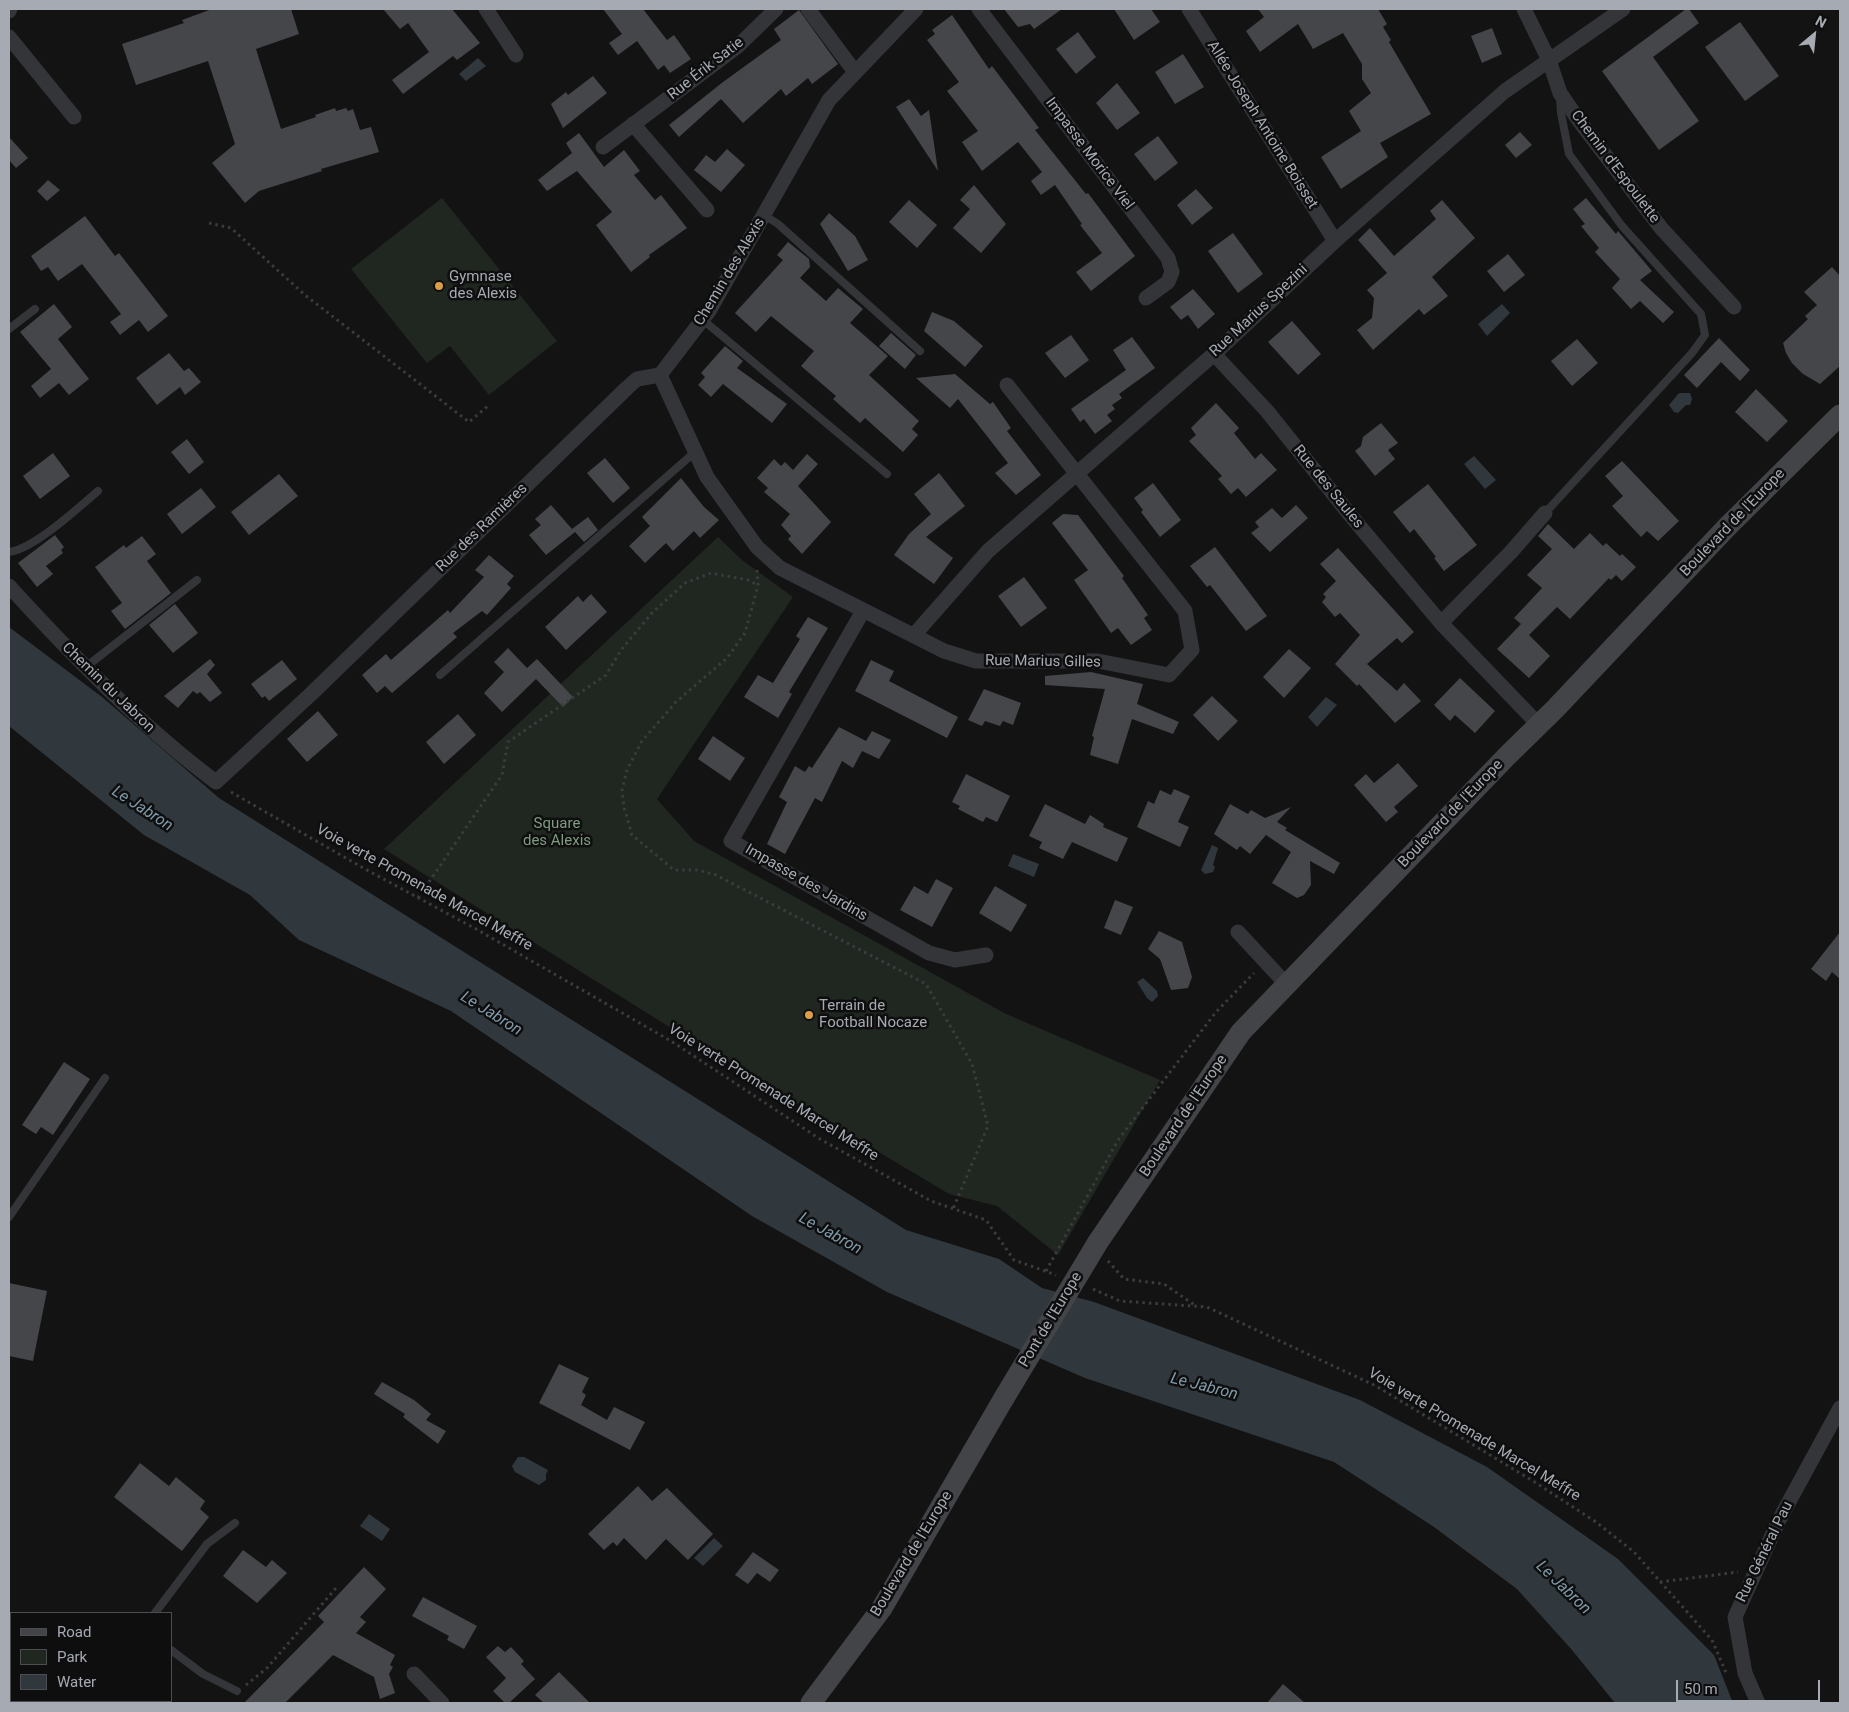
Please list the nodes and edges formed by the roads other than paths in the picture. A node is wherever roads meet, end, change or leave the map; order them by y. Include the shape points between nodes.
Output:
1 (486, 9) edge
2 (776, 9) edge
3 (808, 9) edge
4 (916, 9) edge
5 (979, 9) edge
6 (1189, 9) edge
7 (1524, 9) edge
8 (1623, 9) edge
9 (9, 37) edge
10 (516, 55) dead end
11 (1549, 60) junction
12 (855, 72) junction
13 (1560, 93) junction
14 (74, 118) dead end
15 (633, 124) junction
16 (603, 147) dead end
17 (707, 210) dead end
18 (764, 215) junction
19 (1335, 241) junction
20 (1146, 298) dead end
21 (1734, 307) dead end
22 (34, 309) dead end
23 (703, 320) junction
24 (9, 329) edge
25 (920, 351) dead end
26 (1214, 354) junction
27 (660, 375) junction
28 (1007, 384) dead end
29 (1840, 415) edge
30 (695, 452) junction
31 (887, 474) dead end
32 (1076, 475) junction
33 (98, 491) dead end
34 (1545, 513) joint
35 (9, 552) edge
36 (197, 580) dead end
37 (9, 586) edge
38 (863, 611) junction
39 (1441, 623) junction
40 (914, 635) junction
41 (87, 666) junction
42 (440, 675) dead end
43 (1539, 725) junction
44 (216, 782) joint
45 (1238, 932) dead end
46 (986, 956) dead end
47 (1287, 984) junction
48 (104, 1078) dead end
49 (9, 1217) edge
50 (1097, 1244) joint
51 (1004, 1398) joint
52 (1840, 1408) edge
53 (235, 1523) dead end
54 (156, 1612) edge
55 (172, 1651) edge
56 (414, 1674) dead end
57 (237, 1692) road end
58 (442, 1703) edge
59 (811, 1703) edge
60 (1758, 1703) edge

1 - 10 street
2 - 15 street, Rue Érik Satie via 738,46
3 - 12 street
4 - 12 street, Chemin des Alexis
5 - 20 street, Impasse Morice Viel via 1168,258 1172,272 1168,282
6 - 19 street, Allée Joseph Antoine Boisset
7 - 11 street, Chemin d'Espoulette
8 - 11 street, Rue Marius Spezini
9 - 14 street
11 - 13 street, Chemin d'Espoulette
11 - 19 street, Rue Marius Spezini via 1505,91
12 - 18 street, Chemin des Alexis via 829,100
13 - 21 street, Chemin d'Espoulette via 1661,228
13 - 34 lane via 1569,154 1622,226 1700,314 1705,335
15 - 16 street, Rue Érik Satie
15 - 17 street
18 - 23 street, Chemin des Alexis
18 - 25 lane
19 - 26 street, Rue Marius Spezini
22 - 24 lane
23 - 27 street, Chemin des Alexis
23 - 31 lane
26 - 32 street, Rue Marius Spezini
26 - 39 street, Rue des Saules via 1267,411
27 - 30 street
27 - 44 street, Rue des Ramières via 636,379
28 - 32 street
29 - 43 main road, Boulevard de l'Europe via 1727,527
30 - 38 street via 707,477 757,547 780,568
30 - 42 lane
32 - 40 street, Rue Marius Spezini via 988,551
32 - 40 street, Rue Marius Gilles via 1185,612 1192,650 1169,675 1098,660 976,661 944,651
33 - 35 lane via 41,536
34 - 39 street
36 - 41 lane
37 - 41 street, Chemin du Jabron via 69,652
38 - 40 street
38 - 46 street, Impasse des Jardins via 731,841 929,953 955,960
39 - 43 street
41 - 44 street, Chemin du Jabron via 172,749
43 - 47 main road, Boulevard de l'Europe
45 - 47 street
47 - 50 main road, Boulevard de l'Europe via 1241,1032
48 - 49 lane
50 - 51 main road, Pont de l'Europe, bridge
51 - 59 main road, Boulevard de l'Europe via 882,1608
52 - 60 street, Rue Général Pau via 1779,1520 1735,1616 1745,1673
53 - 54 lane via 207,1544
55 - 57 lane via 203,1674
56 - 58 street

